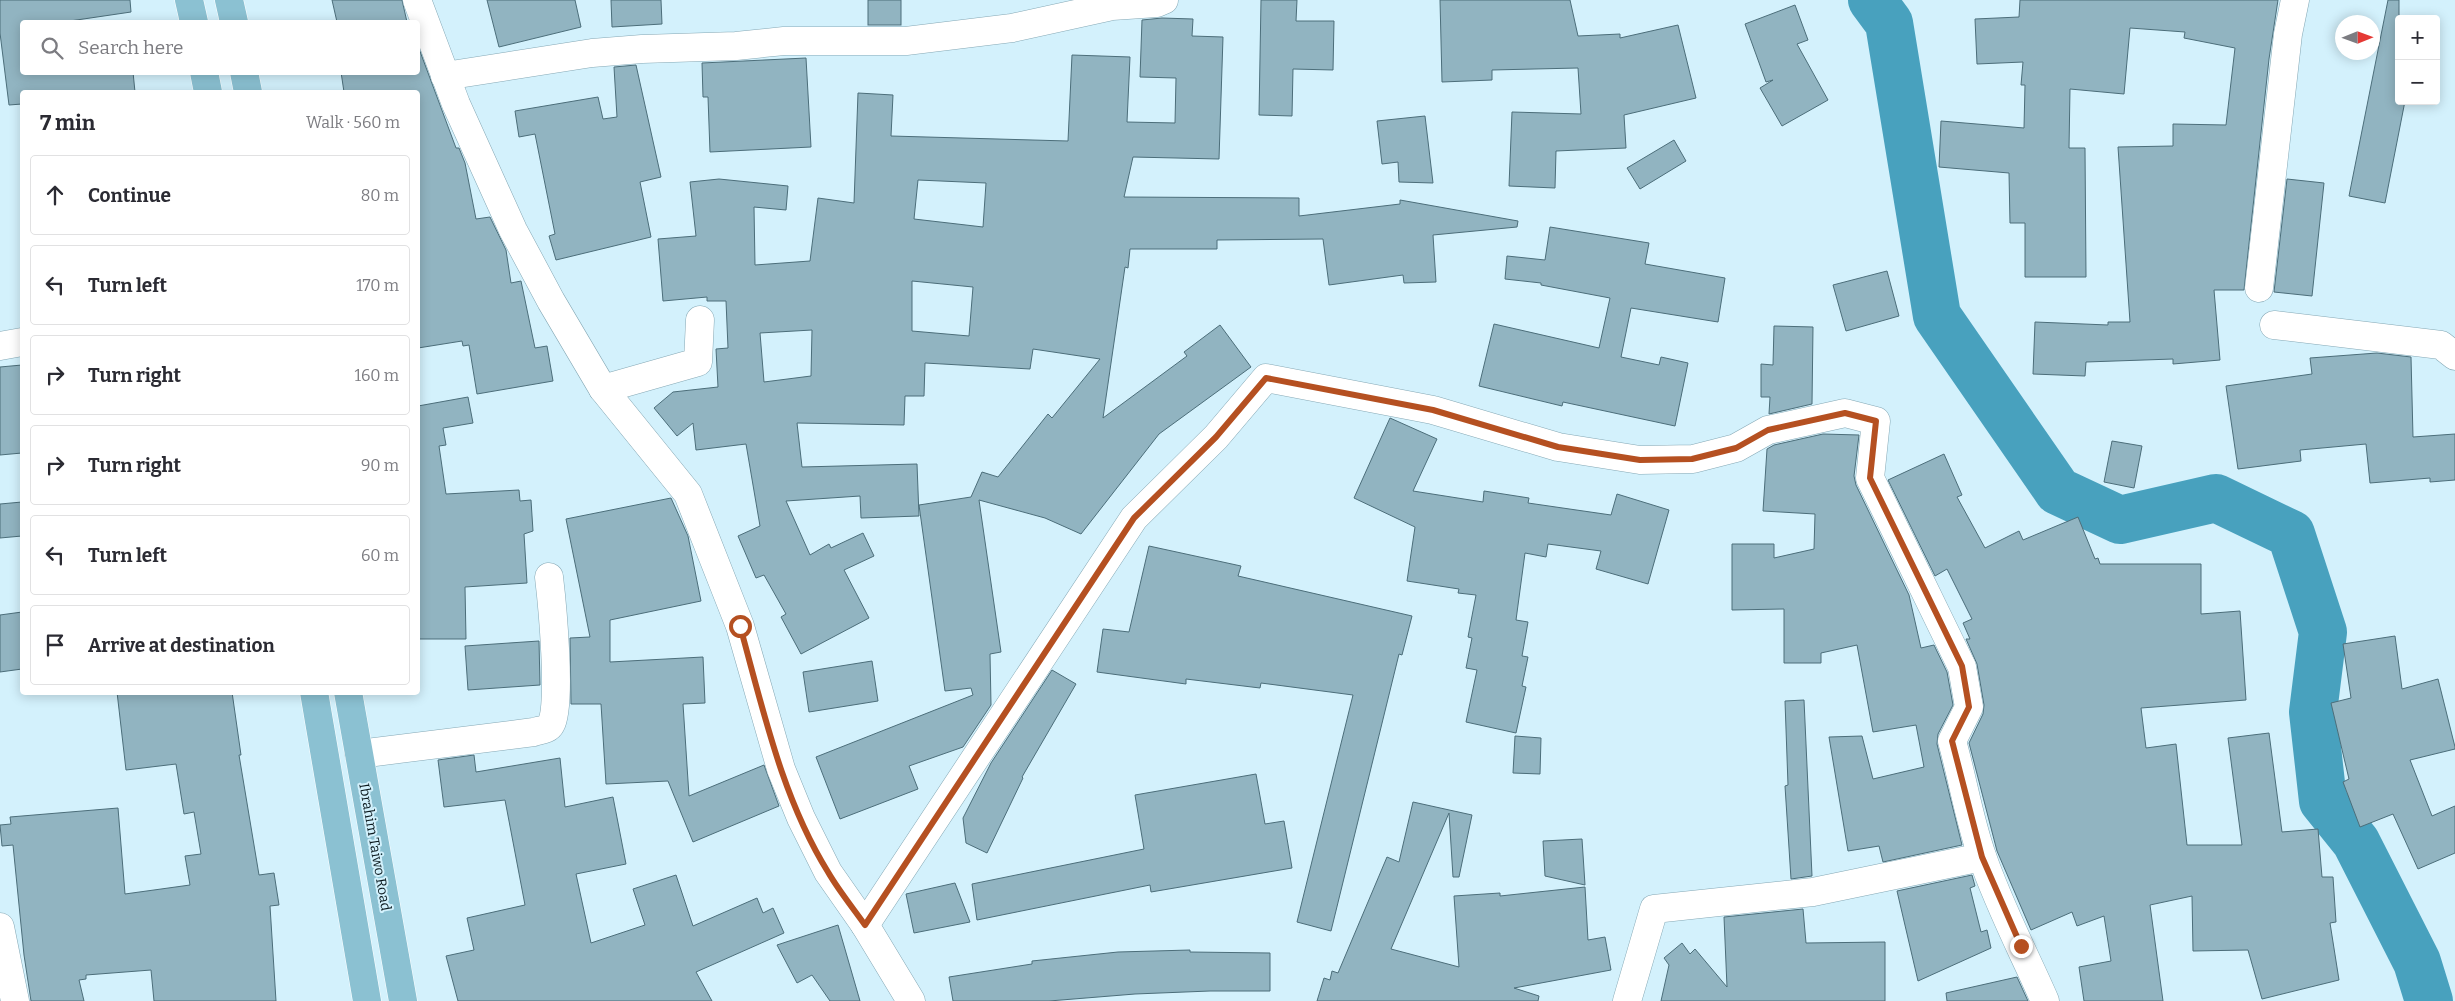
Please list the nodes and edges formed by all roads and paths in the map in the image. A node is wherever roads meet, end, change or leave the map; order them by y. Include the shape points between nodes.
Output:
1 (189, 0) edge
2 (229, 0) edge
3 (417, 0) edge
4 (1164, 0) edge
5 (2295, 0) edge
6 (194, 20) edge
7 (234, 20) edge
8 (205, 75) edge
9 (245, 75) edge
10 (445, 76) junction
11 (208, 90) edge
12 (248, 90) edge
13 (2260, 288) dead end
14 (700, 320) dead end
15 (2274, 325) dead end
16 (20, 342) edge
17 (0, 346) edge
18 (2455, 356) edge
19 (604, 389) junction
20 (549, 577) dead end
21 (315, 695) edge
22 (349, 695) edge
23 (359, 754) junction
24 (1982, 857) junction
25 (865, 925) junction
26 (0, 927) edge
27 (16, 1001) edge
28 (367, 1001) edge
29 (403, 1001) edge
30 (911, 1001) edge
31 (1627, 1001) edge
32 (2045, 1001) edge

1 - 6 main road
2 - 7 main road
3 - 10 street
4 - 10 street via 1112,6 1012,28 906,41 784,41 642,49 592,53
5 - 13 street via 2288,34
8 - 11 main road
9 - 12 main road
10 - 19 street via 513,230
14 - 19 street via 698,362
15 - 18 street via 2442,345
16 - 17 street
19 - 25 street via 688,494 740,626 781,769 801,818 828,872
20 - 23 street via 555,628 555,703 551,724 534,732
21 - 28 main road
22 - 23 main road, Ibrahim Taiwo Road
23 - 29 main road, Ibrahim Taiwo Road
24 - 25 street via 1952,741 1969,707 1962,666 1870,478 1876,421 1845,413 1768,430 1736,448 1692,459 1640,460 1558,447 1433,410 1266,378 1216,437 1134,518
24 - 31 street via 1813,892 1654,909
24 - 32 street
25 - 30 street
26 - 27 street

